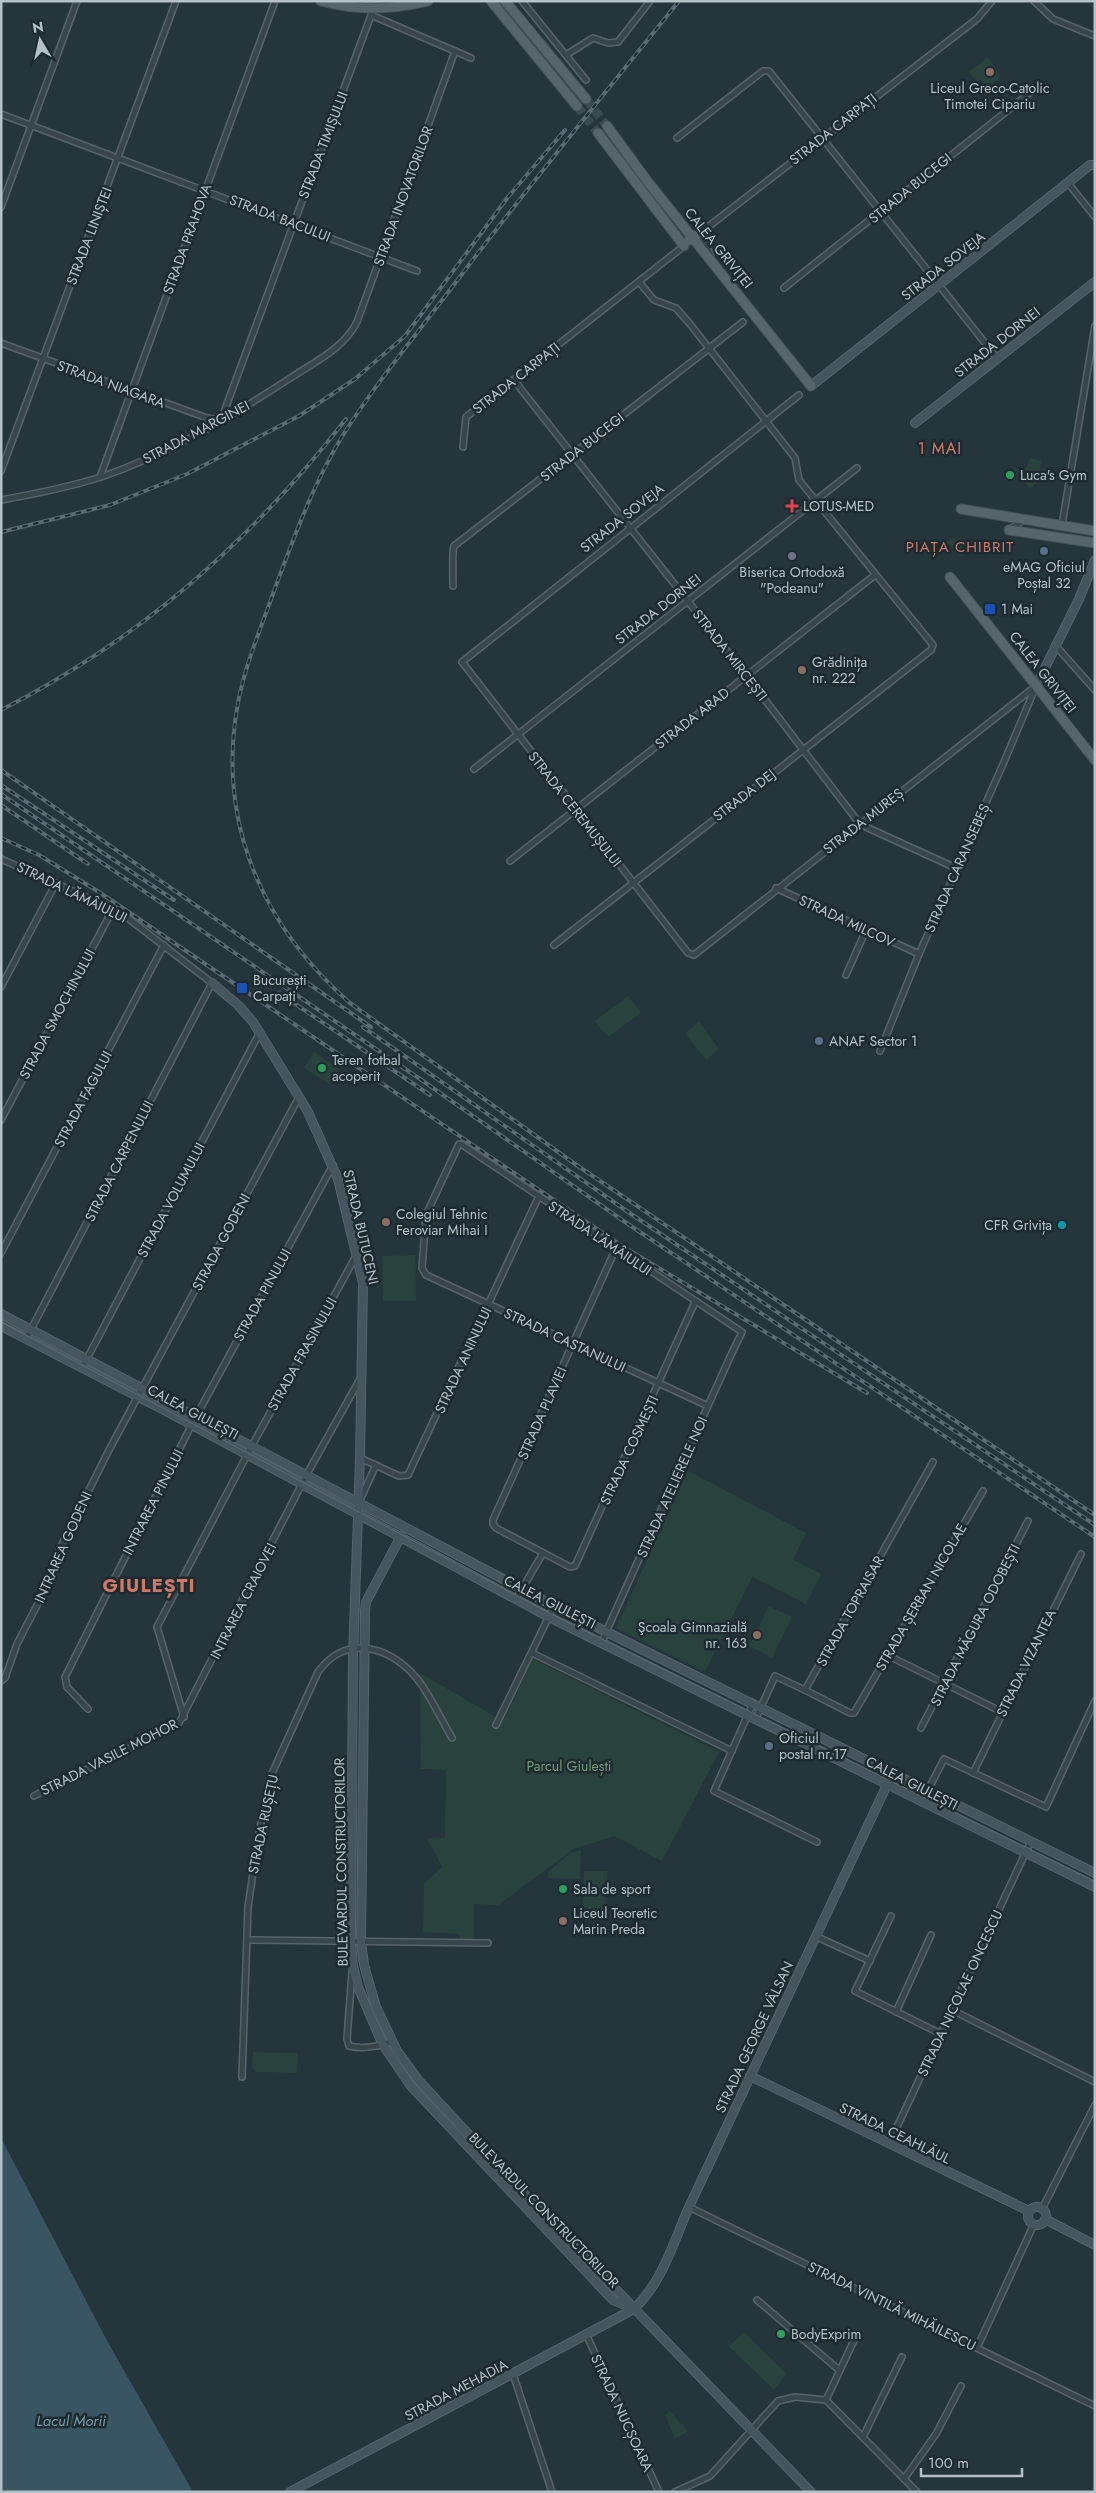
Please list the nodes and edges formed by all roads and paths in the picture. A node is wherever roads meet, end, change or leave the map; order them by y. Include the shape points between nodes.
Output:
1 (77, 1) edge
2 (176, 1) edge
3 (276, 1) edge
4 (320, 1) edge
5 (428, 1) edge
6 (491, 1) edge
7 (505, 1) edge
8 (522, 1) edge
9 (650, 1) edge
10 (992, 1) edge
11 (1034, 1) edge
12 (372, 12) junction
13 (1095, 36) edge
14 (456, 51) junction
15 (566, 56) junction
16 (471, 58) dead end
17 (586, 80) dead end
18 (1036, 88) dead end
19 (586, 99) tunnel mouth
20 (577, 106) tunnel mouth
21 (1, 114) edge
22 (32, 126) junction
23 (607, 126) tunnel mouth
24 (598, 133) tunnel mouth
25 (822, 137) junction
26 (677, 138) dead end
27 (119, 158) junction
28 (1092, 165) edge
29 (1068, 183) junction
30 (204, 190) junction
31 (1, 207) edge
32 (881, 211) junction
33 (1095, 217) edge
34 (293, 224) junction
35 (704, 230) junction
36 (675, 235) junction
37 (693, 239) junction
38 (681, 249) joint
39 (380, 256) junction
40 (717, 268) junction
41 (417, 271) dead end
42 (639, 282) junction
43 (1095, 282) edge
44 (939, 285) junction
45 (784, 288) dead end
46 (743, 322) dead end
47 (1095, 326) edge
48 (347, 339) joint
49 (1, 343) edge
50 (708, 348) junction
51 (997, 358) junction
52 (43, 359) junction
53 (515, 379) junction
54 (811, 386) joint
55 (131, 392) junction
56 (799, 394) dead end
57 (221, 420) junction
58 (766, 421) junction
59 (915, 422) dead end
60 (463, 447) dead end
61 (573, 454) junction
62 (857, 468) dead end
63 (1, 471) edge
64 (100, 477) junction
65 (1, 500) edge
66 (817, 501) junction
67 (961, 509) dead end
68 (1025, 519) junction
69 (1062, 525) junction
70 (630, 527) junction
71 (1009, 530) joint
72 (1095, 531) edge
73 (1095, 543) edge
74 (1095, 560) edge
75 (875, 574) junction
76 (950, 576) dead end
77 (453, 586) dead end
78 (688, 602) junction
79 (1055, 645) junction
80 (462, 662) joint
81 (746, 675) junction
82 (1036, 686) junction
83 (1095, 690) edge
84 (518, 736) junction
85 (803, 750) junction
86 (1095, 760) edge
87 (474, 769) dead end
88 (575, 809) junction
89 (860, 823) junction
90 (1, 859) edge
91 (510, 861) dead end
92 (958, 868) junction
93 (56, 882) junction
94 (632, 883) junction
95 (776, 888) junction
96 (113, 909) junction
97 (866, 930) junction
98 (164, 945) junction
99 (554, 945) dead end
100 (919, 954) junction
101 (691, 955) joint
102 (846, 976) dead end
103 (212, 983) junction
104 (1, 987) edge
105 (260, 1032) junction
106 (880, 1051) dead end
107 (299, 1097) junction
108 (1, 1120) edge
109 (334, 1165) junction
110 (539, 1196) junction
111 (616, 1248) junction
112 (1, 1252) edge
113 (357, 1253) junction
114 (423, 1272) joint
115 (695, 1302) junction
116 (488, 1305) junction
117 (1, 1314) edge
118 (1, 1326) edge
119 (32, 1329) junction
120 (742, 1332) joint
121 (26, 1339) junction
122 (56, 1342) junction
123 (573, 1344) junction
124 (51, 1352) junction
125 (87, 1358) junction
126 (82, 1368) junction
127 (362, 1377) junction
128 (660, 1384) junction
129 (142, 1388) junction
130 (137, 1396) junction
131 (708, 1406) junction
132 (196, 1416) junction
133 (191, 1425) junction
134 (251, 1447) junction
135 (247, 1455) junction
136 (360, 1458) junction
137 (933, 1462) dead end
138 (376, 1465) junction
139 (307, 1475) junction
140 (302, 1485) junction
141 (982, 1491) dead end
142 (359, 1502) junction
143 (358, 1516) junction
144 (1028, 1522) dead end
145 (405, 1527) junction
146 (399, 1538) junction
147 (543, 1553) junction
148 (1081, 1554) dead end
149 (522, 1589) junction
150 (516, 1599) junction
151 (355, 1601) junction
152 (366, 1602) junction
153 (554, 1606) junction
154 (549, 1617) junction
155 (606, 1632) junction
156 (602, 1643) junction
157 (354, 1647) junction
158 (364, 1647) junction
159 (532, 1653) junction
160 (887, 1655) junction
161 (1, 1681) edge
162 (944, 1683) junction
163 (806, 1690) junction
164 (1095, 1701) edge
165 (757, 1705) junction
166 (88, 1709) dead end
167 (1002, 1712) junction
168 (752, 1716) junction
169 (184, 1717) junction
170 (496, 1725) dead end
171 (921, 1728) dead end
172 (452, 1738) dead end
173 (732, 1751) junction
174 (893, 1772) junction
175 (973, 1773) junction
176 (887, 1784) junction
177 (928, 1790) junction
178 (34, 1796) dead end
179 (352, 1802) junction
180 (362, 1802) junction
181 (1031, 1841) junction
182 (817, 1842) dead end
183 (1025, 1854) junction
184 (1095, 1873) edge
185 (1095, 1887) edge
186 (891, 1916) dead end
187 (931, 1935) dead end
188 (815, 1936) junction
189 (247, 1940) junction
190 (351, 1942) junction
191 (361, 1942) junction
192 (488, 1943) dead end
193 (870, 1961) junction
194 (353, 1966) junction
195 (952, 2010) junction
196 (896, 2012) junction
197 (941, 2034) junction
198 (392, 2041) junction
199 (383, 2045) junction
200 (750, 2076) junction
201 (242, 2077) dead end
202 (1095, 2082) edge
203 (1095, 2105) edge
204 (1088, 2117) junction
205 (1095, 2120) edge
206 (889, 2144) junction
207 (689, 2207) junction
208 (1042, 2209) junction
209 (1029, 2211) junction
210 (546, 2216) junction
211 (1045, 2219) junction
212 (538, 2223) junction
213 (1034, 2224) junction
214 (1095, 2245) edge
215 (757, 2300) dead end
216 (634, 2309) junction
217 (586, 2334) junction
218 (857, 2334) dead end
219 (977, 2348) junction
220 (902, 2357) dead end
221 (839, 2370) junction
222 (513, 2374) junction
223 (961, 2386) dead end
224 (826, 2400) junction
225 (1095, 2406) edge
226 (752, 2430) junction
227 (863, 2437) junction
228 (904, 2479) junction
229 (290, 2492) edge
230 (552, 2492) edge
231 (659, 2492) edge
232 (675, 2492) edge
233 (811, 2492) edge
234 (917, 2492) edge

1 - 22 street
2 - 27 street, STRADA LINIȘTEI
3 - 30 street, STRADA PRAHOVA
4 - 12 main road
5 - 12 main road
6 - 20 main road
7 - 19 main road
8 - 15 street
9 - 15 street via 618,42 608,43 593,38
10 - 25 street, STRADA CARPAȚI via 977,19
11 - 13 street via 1053,19
12 - 14 street
12 - 34 street, STRADA TIMIȘULUI
14 - 16 street
14 - 39 street, STRADA INOVATORILOR
15 - 17 street
18 - 32 street, STRADA BUCEGI
21 - 22 street, STRADA BACULUI
22 - 27 street, STRADA BACULUI
22 - 31 street
23 - 37 main road, CALEA GRIVIȚEI
24 - 36 main road, CALEA GRIVIȚEI
25 - 26 street via 767,70
25 - 32 street
25 - 35 street, STRADA CARPAȚI
27 - 30 street, STRADA BACULUI
27 - 52 street, STRADA LINIȘTEI
28 - 29 street, STRADA SOVEJA
29 - 33 street
29 - 44 street, STRADA SOVEJA
30 - 34 street, STRADA BACULUI
30 - 55 street, STRADA PRAHOVA
32 - 44 street
32 - 45 street, STRADA BUCEGI
34 - 39 street, STRADA BACULUI
34 - 57 street, STRADA TIMIȘULUI
35 - 37 main road
35 - 40 street via 703,238
36 - 37 main road
36 - 38 main road, CALEA GRIVIȚEI
37 - 40 main road, CALEA GRIVIȚEI
38 - 42 street, STRADA CARPAȚI
39 - 41 street, STRADA BACULUI
39 - 48 street, STRADA INOVATORILOR via 357,322
40 - 54 main road, CALEA GRIVIȚEI
42 - 50 street via 654,300 676,308
42 - 53 street, STRADA CARPAȚI
43 - 51 street, STRADA DORNEI
44 - 51 street
44 - 54 street, STRADA SOVEJA
46 - 50 street, STRADA BUCEGI
47 - 69 street
48 - 57 street, STRADA MARGINEI via 260,398
49 - 52 street, STRADA NIAGARA
50 - 58 street
50 - 61 street, STRADA BUCEGI
51 - 59 street, STRADA DORNEI
52 - 55 street, STRADA NIAGARA
52 - 63 street, STRADA LINIȘTEI
53 - 60 street, STRADA CARPAȚI via 466,417
53 - 61 street, STRADA MIRCEȘTI
55 - 57 street, STRADA NIAGARA
55 - 64 street, STRADA PRAHOVA
56 - 58 street, STRADA SOVEJA
57 - 64 street, STRADA MARGINEI via 178,444
58 - 66 street via 795,458 799,480
58 - 70 street, STRADA SOVEJA
61 - 70 street, STRADA MIRCEȘTI
61 - 77 street, STRADA BUCEGI via 454,546
62 - 66 street, STRADA DORNEI
64 - 65 street, STRADA MARGINEI
66 - 75 street
66 - 78 street, STRADA DORNEI
67 - 68 main road
68 - 69 main road
68 - 71 street
69 - 72 main road
70 - 78 street, STRADA MIRCEȘTI
70 - 80 street, STRADA SOVEJA
71 - 73 main road
74 - 79 street
75 - 81 street, STRADA ARAD
75 - 85 street, STRADA DEJ via 933,645 931,650
76 - 82 main road, CALEA GRIVIȚEI
78 - 81 street, STRADA MIRCEȘTI
78 - 84 street, STRADA DORNEI
79 - 82 street
79 - 83 street
80 - 84 street, STRADA CEREMUȘULUI
81 - 85 street, STRADA MIRCEȘTI
81 - 88 street, STRADA ARAD
82 - 86 main road, CALEA GRIVIȚEI
82 - 89 street, STRADA MUREȘ
82 - 92 street, STRADA CARANSEBEȘ
84 - 87 street, STRADA DORNEI
84 - 88 street, STRADA CEREMUȘULUI
85 - 89 street, STRADA MIRCEȘTI
85 - 94 street, STRADA DEJ
88 - 91 street, STRADA ARAD
88 - 94 street, STRADA CEREMUȘULUI
89 - 92 street, STRADA MIRCEȘTI
89 - 95 street, STRADA MUREȘ
90 - 93 street, STRADA LĂMÂIULUI
92 - 100 street, STRADA CARANSEBEȘ
93 - 96 street, STRADA LĂMÂIULUI
93 - 104 street
94 - 99 street, STRADA DEJ
94 - 101 street, STRADA CEREMUȘULUI
95 - 97 street, STRADA MILCOV
95 - 101 street, STRADA MUREȘ
96 - 98 street, STRADA LĂMÂIULUI
96 - 108 street, STRADA SMOCHINULUI
97 - 100 street, STRADA MILCOV
97 - 102 street
98 - 103 street, STRADA LĂMÂIULUI
98 - 112 street, STRADA FAGULUI
100 - 106 street, STRADA CARANSEBEȘ
103 - 105 street, STRADA BUTUCENI via 245,1012
103 - 119 street, STRADA CARPENULUI
105 - 107 street, STRADA BUTUCENI
105 - 125 street, STRADA VOLUMULUI
107 - 109 street, STRADA BUTUCENI
107 - 129 street, STRADA GODENI
109 - 113 street, STRADA BUTUCENI
109 - 132 street, STRADA PINULUI
110 - 111 street, STRADA LĂMÂIULUI
110 - 114 street, STRADA LĂMÂIULUI via 459,1144 426,1215
110 - 116 street, STRADA ANINULUI
111 - 115 street, STRADA LĂMÂIULUI
111 - 123 street, STRADA PLAVIEI
113 - 127 street, STRADA BUTUCENI via 364,1294
113 - 134 street, STRADA FRASINULUI
114 - 116 street, STRADA CASTANULUI
115 - 120 street, STRADA LĂMÂIULUI
115 - 128 street, STRADA COSMEȘTI
116 - 123 street, STRADA CASTANULUI
116 - 138 street, STRADA ANINULUI via 408,1476 399,1476
117 - 119 street, CALEA GIULEȘTI
118 - 121 street, CALEA GIULEȘTI
119 - 121 street, STRADA CARPENULUI
119 - 122 street, CALEA GIULEȘTI
120 - 131 street, STRADA ATELIERELE NOI
121 - 124 street, CALEA GIULEȘTI
122 - 124 street
122 - 125 street, CALEA GIULEȘTI
123 - 128 street, STRADA CASTANULUI
123 - 147 street, STRADA PLAVIEI via 492,1522 496,1528
124 - 126 street, CALEA GIULEȘTI
125 - 126 street, STRADA VOLUMULUI
125 - 129 street, CALEA GIULEȘTI
126 - 130 street, CALEA GIULEȘTI
127 - 136 street, STRADA BUTUCENI
127 - 139 street, INTRAREA CRAIOVEI
128 - 131 street, STRADA CASTANULUI
128 - 147 street, STRADA COSMEȘTI via 575,1566
129 - 130 street, INTRAREA GODENI
129 - 132 street, CALEA GIULEȘTI
130 - 133 street, CALEA GIULEȘTI
130 - 161 street, INTRAREA GODENI via 57,1554 50,1580
131 - 155 street, STRADA ATELIERELE NOI
132 - 133 street, STRADA PINULUI
132 - 134 street, CALEA GIULEȘTI
133 - 135 street, CALEA GIULEȘTI
133 - 166 street, INTRAREA PINULUI via 65,1677 66,1686
134 - 135 street, STRADA FRASINULUI
134 - 139 street, CALEA GIULEȘTI
135 - 140 street, CALEA GIULEȘTI
135 - 169 street, STRADA FRASINULUI via 157,1627
136 - 138 street, STRADA ANINULUI
136 - 142 street, STRADA BUTUCENI
137 - 163 street, STRADA TOPRAISAR
138 - 142 street
139 - 140 street, INTRAREA CRAIOVEI
139 - 142 street, CALEA GIULEȘTI
140 - 143 street, CALEA GIULEȘTI
140 - 169 street, INTRAREA CRAIOVEI
141 - 160 street, STRADA ȘERBAN NICOLAE
142 - 143 street, STRADA BUTUCENI
142 - 145 street, CALEA GIULEȘTI
143 - 146 street, CALEA GIULEȘTI
143 - 151 street, BULEVARDUL CONSTRUCTORILOR
144 - 162 street, STRADA MĂGURA ODOBEȘTI
145 - 146 street, BULEVARDUL CONSTRUCTORILOR
145 - 149 street, CALEA GIULEȘTI
146 - 150 street, CALEA GIULEȘTI
146 - 152 street, BULEVARDUL CONSTRUCTORILOR
147 - 149 street
148 - 167 street, STRADA VIZANTEA
149 - 150 street
149 - 153 street, CALEA GIULEȘTI
150 - 154 street, CALEA GIULEȘTI
151 - 152 street
151 - 157 street, BULEVARDUL CONSTRUCTORILOR
152 - 158 street, BULEVARDUL CONSTRUCTORILOR
153 - 154 street
153 - 155 street, CALEA GIULEȘTI
154 - 156 street, CALEA GIULEȘTI
154 - 159 street
155 - 156 street, STRADA ATELIERELE NOI
155 - 165 street, CALEA GIULEȘTI
156 - 168 street, CALEA GIULEȘTI
157 - 158 street
157 - 179 street, BULEVARDUL CONSTRUCTORILOR
157 - 189 street, STRADA RUȘEȚU via 336,1653 318,1672 269,1780 253,1865
158 - 172 street via 389,1654 414,1676
158 - 180 street, BULEVARDUL CONSTRUCTORILOR
159 - 170 street
159 - 173 street
160 - 162 street
160 - 163 street, STRADA ȘERBAN NICOLAE via 854,1713
162 - 167 street
162 - 171 street, STRADA MĂGURA ODOBEȘTI
163 - 165 street via 775,1676
164 - 175 street via 1046,1807
165 - 168 street
165 - 174 street, CALEA GIULEȘTI
167 - 175 street, STRADA VIZANTEA
168 - 173 street
168 - 176 street, CALEA GIULEȘTI
169 - 178 street, STRADA VASILE MOHOR via 179,1724
173 - 182 street via 714,1790
174 - 176 street, STRADA GEORGE VÂLSAN
174 - 177 street, CALEA GIULEȘTI
175 - 177 street via 944,1759
176 - 183 street, CALEA GIULEȘTI
176 - 188 street, STRADA GEORGE VÂLSAN
177 - 181 street, CALEA GIULEȘTI
179 - 180 street
179 - 190 street, BULEVARDUL CONSTRUCTORILOR
180 - 191 street, BULEVARDUL CONSTRUCTORILOR
181 - 183 street, STRADA NICOLAE ONCESCU
181 - 184 street, CALEA GIULEȘTI
183 - 185 street, CALEA GIULEȘTI
183 - 195 street, STRADA NICOLAE ONCESCU
186 - 193 street
187 - 196 street
188 - 193 street
188 - 200 street, STRADA GEORGE VÂLSAN
189 - 190 street
189 - 201 street, STRADA RUȘEȚU
190 - 191 street
190 - 194 street, BULEVARDUL CONSTRUCTORILOR
191 - 192 street
191 - 198 street, BULEVARDUL CONSTRUCTORILOR via 368,1985
193 - 196 street via 855,1991
194 - 199 street, BULEVARDUL CONSTRUCTORILOR via 366,2011
194 - 199 street via 349,2046
195 - 197 street, STRADA NICOLAE ONCESCU
195 - 202 street
196 - 197 street
197 - 206 street, STRADA NICOLAE ONCESCU
198 - 199 street
198 - 210 street, BULEVARDUL CONSTRUCTORILOR via 420,2082
199 - 212 street, BULEVARDUL CONSTRUCTORILOR via 411,2086
200 - 206 street, STRADA CEAHLĂUL
200 - 207 street, STRADA GEORGE VÂLSAN
203 - 204 street
204 - 205 street
204 - 208 street
206 - 209 street, STRADA CEAHLĂUL
207 - 216 street, STRADA GEORGE VÂLSAN via 658,2280
207 - 219 street, STRADA VINTILĂ MIHĂILESCU
208 - 209 street via 1037,2207
208 - 211 street
209 - 213 street via 1029,2220
210 - 212 street
210 - 216 street, BULEVARDUL CONSTRUCTORILOR
211 - 213 street via 1041,2224
211 - 214 street
212 - 216 street, BULEVARDUL CONSTRUCTORILOR via 613,2300
213 - 219 street
215 - 221 street
216 - 217 street, STRADA MEHADIA
216 - 226 street, BULEVARDUL CONSTRUCTORILOR
217 - 222 street, STRADA MEHADIA
217 - 231 street, STRADA NUCȘOARA
218 - 221 street
219 - 225 street, STRADA VINTILĂ MIHĂILESCU
220 - 227 street
221 - 224 street
222 - 229 street, STRADA MEHADIA
222 - 230 street
223 - 228 street via 936,2434
224 - 226 street via 783,2398
224 - 227 street
226 - 232 street via 710,2476
226 - 233 street, BULEVARDUL CONSTRUCTORILOR
227 - 228 street
228 - 234 street

